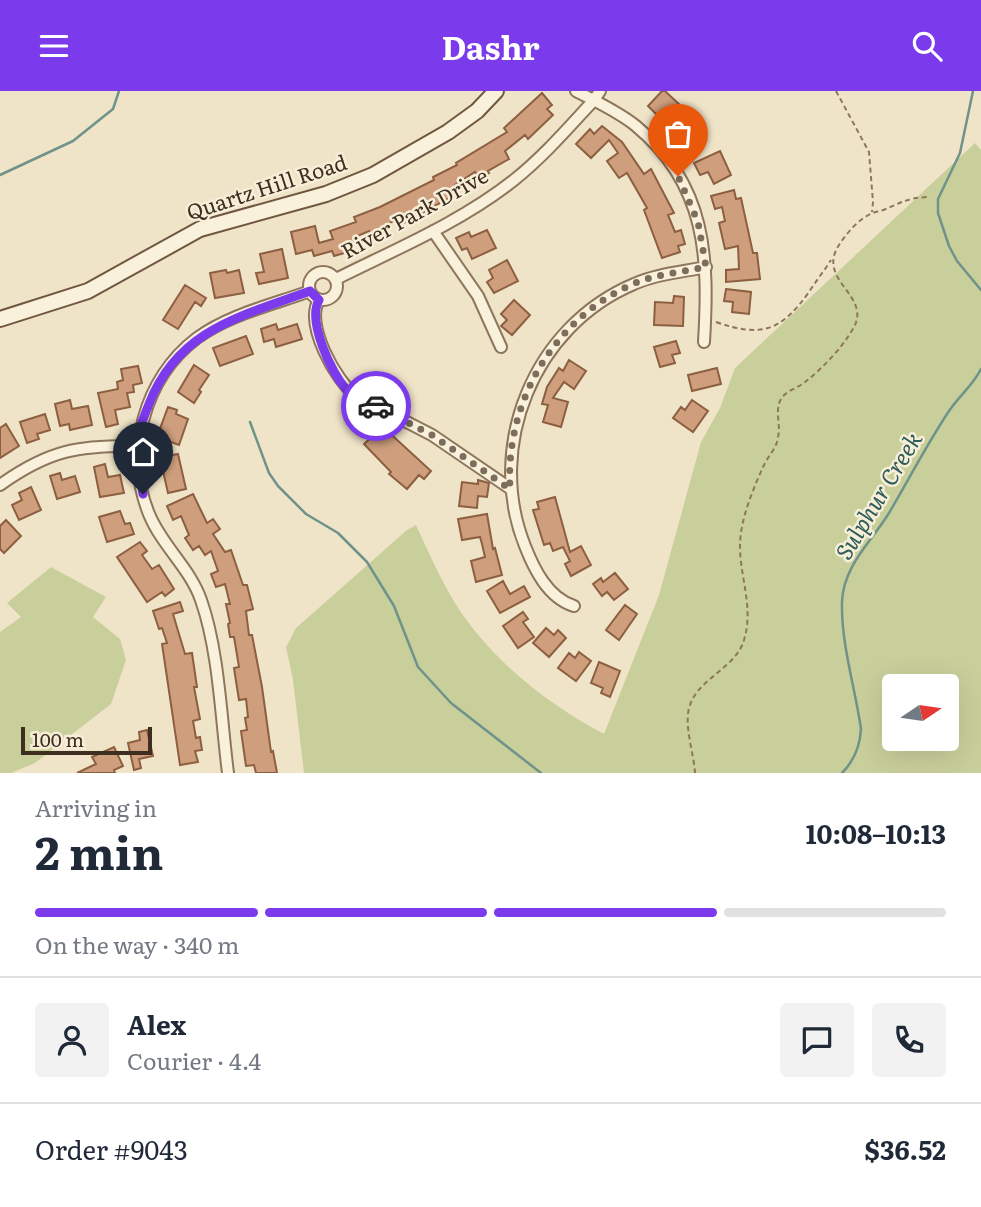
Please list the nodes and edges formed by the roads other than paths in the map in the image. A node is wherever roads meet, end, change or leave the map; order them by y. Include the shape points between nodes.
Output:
1 (496, 91) edge
2 (576, 91) edge
3 (597, 96) edge
4 (433, 231) junction
5 (706, 267) junction
6 (336, 279) junction
7 (310, 291) junction
8 (319, 300) junction
9 (0, 319) edge
10 (704, 342) dead end
11 (501, 347) dead end
12 (137, 446) junction
13 (0, 485) edge
14 (510, 489) junction
15 (574, 606) dead end
16 (228, 773) edge

1 - 9 street, Quartz Hill Road via 449,132 373,175 326,194 200,229 88,291
2 - 3 street
3 - 4 street, River Park Drive via 512,182
3 - 5 street via 635,125 671,164 698,222
4 - 6 street, River Park Drive
4 - 11 street via 478,296
5 - 10 street
5 - 14 street via 632,285 600,302 569,328 525,395 513,435
6 - 7 street, River Park Drive via 328,272 318,272 311,278
6 - 8 street, River Park Drive via 333,296
7 - 8 street
7 - 12 street, River Park Drive via 227,321 183,350 150,399
8 - 14 street via 314,313 318,335 346,389 432,435
12 - 13 street via 72,449 24,469
12 - 16 street, River Park Drive via 148,512 192,580 207,617
14 - 15 street via 518,529 534,567 552,593

